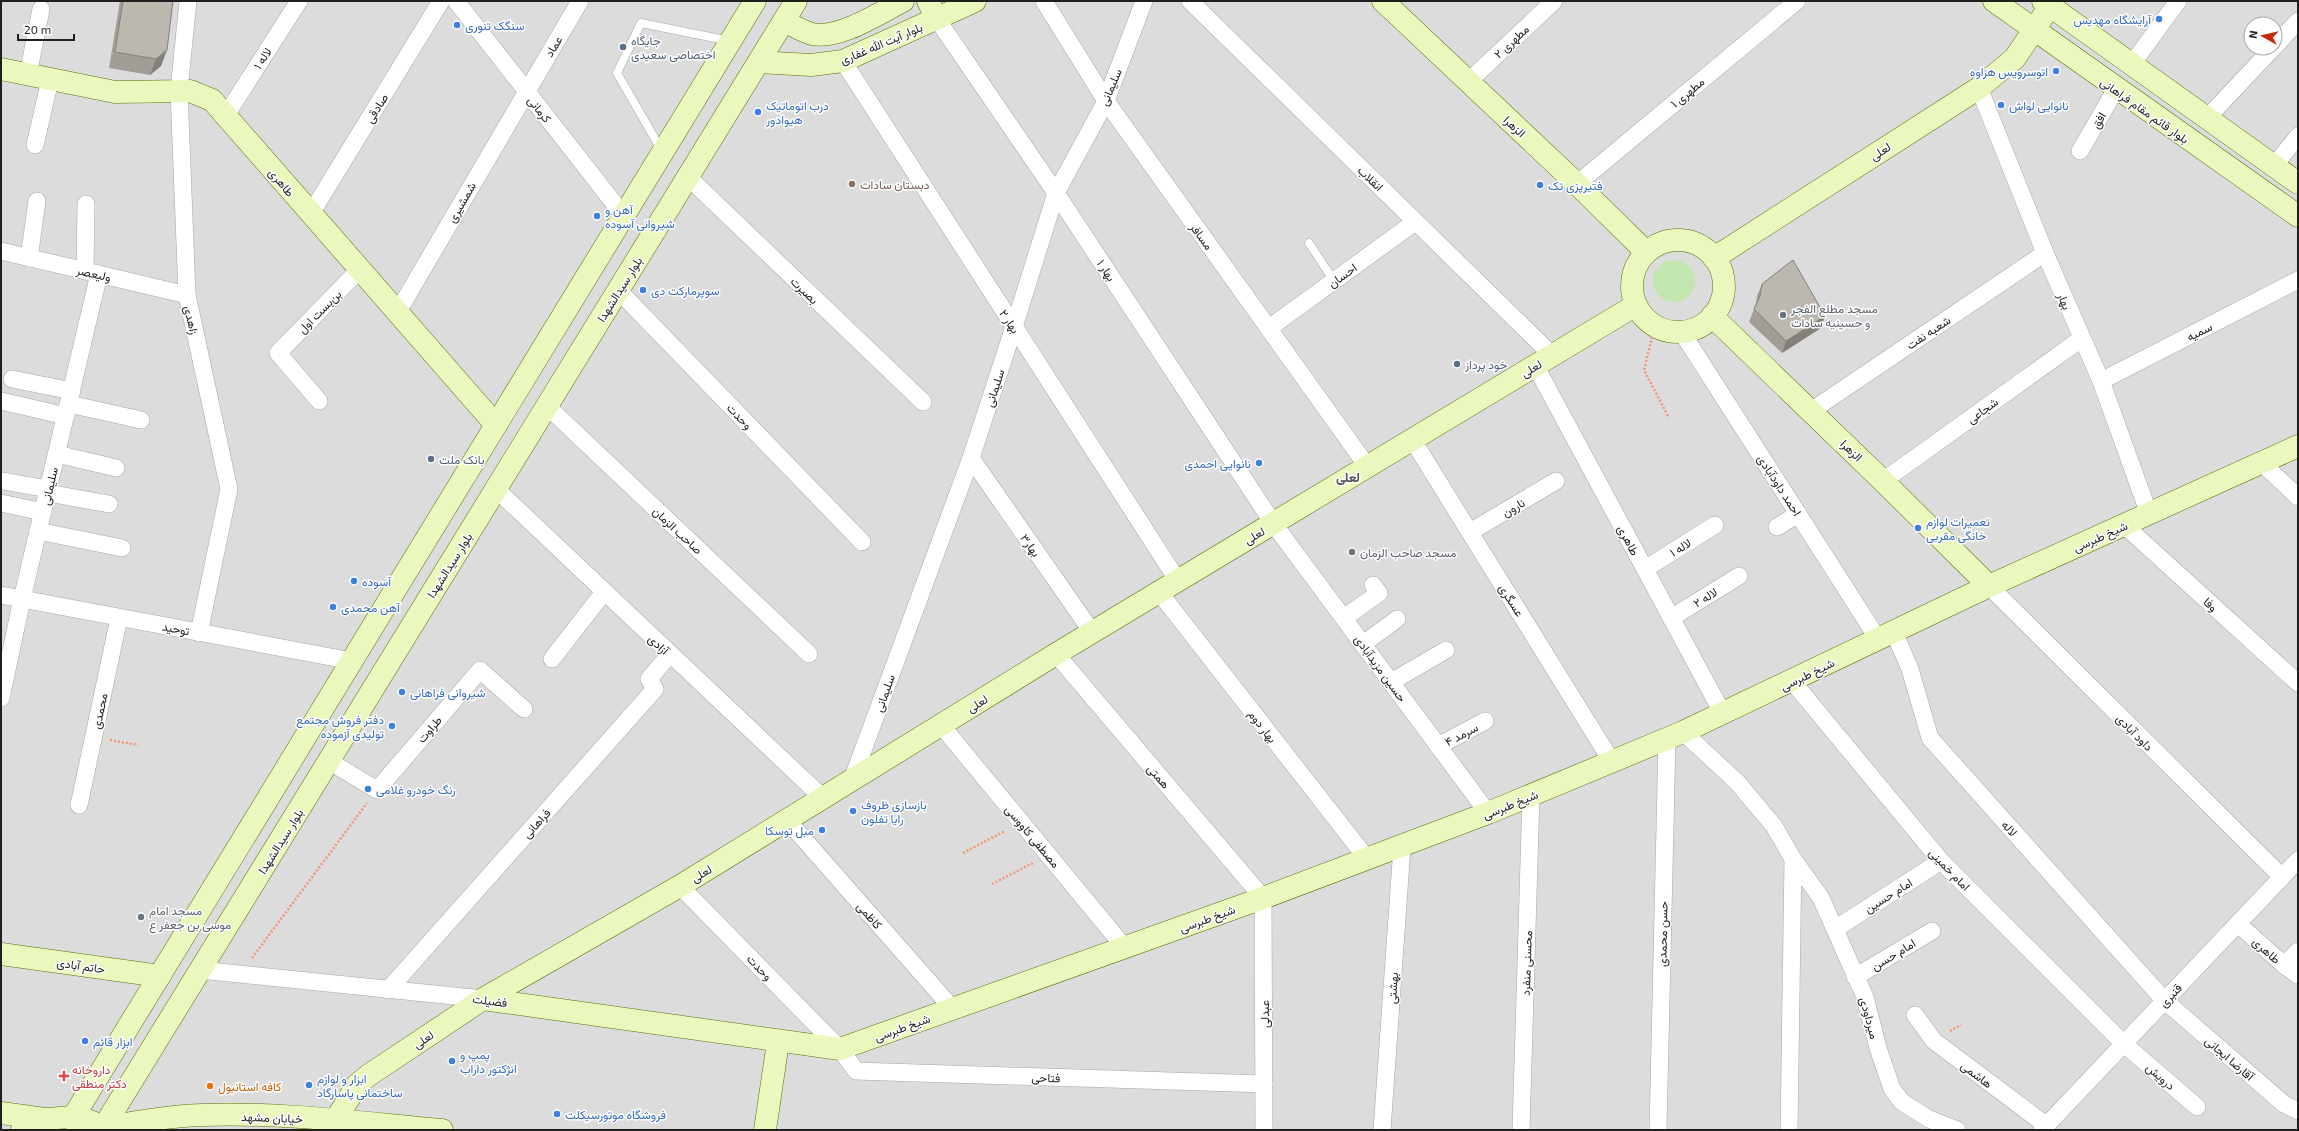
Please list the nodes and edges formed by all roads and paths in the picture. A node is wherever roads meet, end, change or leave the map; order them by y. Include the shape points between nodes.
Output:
1 (188, 1) edge
2 (299, 1) edge
3 (441, 1) edge
4 (456, 1) edge
5 (580, 1) edge
6 (755, 1) edge
7 (796, 1) edge
8 (903, 1) edge
9 (975, 1) edge
10 (1044, 1) edge
11 (1144, 1) edge
12 (1190, 1) edge
13 (1383, 1) edge
14 (1554, 1) edge
15 (1994, 1) edge
16 (2178, 1) edge
17 (1790, 3) edge
18 (2049, 3) edge
19 (41, 9) dead end
20 (932, 10) edge
21 (784, 21) junction
22 (2298, 21) edge
23 (2034, 31) junction
24 (2283, 37) edge
25 (730, 42) junction
26 (2265, 56) edge
27 (759, 62) junction
28 (843, 62) junction
29 (2132, 64) junction
30 (1, 69) edge
31 (28, 75) junction
32 (50, 80) junction
33 (1468, 82) junction
34 (1979, 88) junction
35 (2116, 89) junction
36 (179, 90) junction
37 (526, 91) junction
38 (1106, 101) junction
39 (226, 115) junction
40 (2207, 118) junction
41 (2298, 136) edge
42 (35, 145) dead end
43 (2080, 152) dead end
44 (662, 153) junction
45 (2274, 166) junction
46 (688, 177) junction
47 (2298, 183) edge
48 (1577, 184) junction
49 (1056, 193) junction
50 (37, 201) dead end
51 (86, 204) dead end
52 (310, 215) junction
53 (624, 216) junction
54 (2298, 216) edge
55 (1415, 222) junction
56 (1309, 243) dead end
57 (1, 251) edge
58 (1646, 252) junction
59 (2045, 253) junction
60 (29, 258) junction
61 (1714, 258) junction
62 (360, 270) junction
63 (92, 273) junction
64 (2298, 280) edge
65 (1334, 281) junction
66 (618, 290) junction
67 (186, 295) junction
68 (1636, 305) junction
69 (397, 313) junction
70 (1712, 316) junction
71 (1654, 325) junction
72 (1014, 327) junction
73 (1269, 328) junction
74 (1681, 332) junction
75 (2081, 339) junction
76 (1543, 360) junction
77 (12, 379) dead end
78 (2101, 381) junction
79 (1, 401) edge
80 (318, 401) dead end
81 (922, 402) dead end
82 (69, 403) junction
83 (547, 406) junction
84 (1811, 411) junction
85 (1669, 418) dead end
86 (141, 420) dead end
87 (496, 425) junction
88 (1412, 439) junction
89 (2298, 446) edge
90 (57, 454) junction
91 (971, 458) junction
92 (2263, 464) junction
93 (1367, 466) junction
94 (116, 468) dead end
95 (1883, 480) junction
96 (3, 481) dead end
97 (1556, 481) dead end
98 (496, 490) junction
99 (48, 491) junction
100 (2298, 496) edge
101 (1, 503) edge
102 (108, 504) dead end
103 (43, 512) junction
104 (1798, 514) junction
105 (2149, 514) junction
106 (1274, 523) junction
107 (1715, 525) dead end
108 (2124, 525) junction
109 (1777, 527) dead end
110 (38, 531) junction
111 (1470, 532) junction
112 (862, 542) dead end
113 (122, 548) dead end
114 (1645, 569) junction
115 (1739, 576) dead end
116 (1178, 581) junction
117 (1373, 585) dead end
118 (1989, 586) junction
119 (604, 592) junction
120 (1159, 592) junction
121 (1, 595) edge
122 (22, 599) junction
123 (119, 618) junction
124 (1344, 618) junction
125 (1671, 618) junction
126 (1397, 619) dead end
127 (199, 632) junction
128 (1092, 632) junction
129 (1886, 635) junction
130 (1363, 644) junction
131 (1446, 650) dead end
132 (670, 654) junction
133 (810, 654) dead end
134 (1056, 654) junction
135 (552, 659) dead end
136 (352, 661) junction
137 (1792, 681) junction
138 (1391, 682) junction
139 (2298, 683) edge
140 (1, 698) edge
141 (524, 709) dead end
142 (1723, 714) junction
143 (1485, 721) dead end
144 (941, 725) junction
145 (1675, 736) junction
146 (93, 738) junction
147 (138, 745) dead end
148 (1438, 746) junction
149 (329, 761) junction
150 (1612, 762) junction
151 (852, 780) junction
152 (377, 790) junction
153 (1531, 796) junction
154 (823, 798) junction
155 (79, 805) dead end
156 (1488, 813) junction
157 (787, 820) junction
158 (1021, 822) junction
159 (1402, 847) junction
160 (963, 853) dead end
161 (1048, 854) junction
162 (1793, 859) junction
163 (1368, 860) junction
164 (2298, 860) edge
165 (1941, 861) junction
166 (2282, 877) junction
167 (992, 884) dead end
168 (680, 886) junction
169 (1263, 898) junction
170 (2238, 924) junction
171 (1835, 929) junction
172 (1932, 931) dead end
173 (1125, 948) junction
174 (2298, 951) edge
175 (1, 954) edge
176 (2284, 965) junction
177 (200, 970) junction
178 (239, 975) junction
179 (2298, 975) edge
180 (160, 976) junction
181 (1855, 977) junction
182 (388, 990) junction
183 (483, 999) junction
184 (2165, 1001) junction
185 (953, 1009) junction
186 (1915, 1015) dead end
187 (778, 1042) junction
188 (119, 1043) junction
189 (2124, 1044) junction
190 (840, 1049) junction
191 (145, 1059) junction
192 (1264, 1084) junction
193 (2197, 1107) dead end
194 (2298, 1111) edge
195 (1, 1113) edge
196 (48, 1119) junction
197 (72, 1119) junction
198 (335, 1120) junction
199 (2045, 1128) edge
200 (104, 1129) edge
201 (22, 1130) edge
202 (442, 1130) edge
203 (765, 1130) edge
204 (1264, 1130) edge
205 (1382, 1130) edge
206 (1521, 1130) edge
207 (1658, 1130) edge
208 (1789, 1130) edge
209 (1957, 1130) edge

1 - 36 street, زاهدی
2 - 39 street, لاله ۱
3 - 52 street, صادقی
4 - 37 street, کرمانی
5 - 37 street, عماد
6 - 25 street
7 - 21 street, بلوار سیدالشهدا
8 - 21 street via 845,30 830,34 813,34
9 - 20 street, بلوار آیت الله غفاری
10 - 38 street, مسافر
11 - 38 street, سلیمانی
12 - 55 street, انقلاب
13 - 33 street, الزهرا
14 - 33 street, مطهری ۲
15 - 23 street, بلوار قائم مقام فراهانی
16 - 29 street
17 - 48 street, مطهری ۱
18 - 23 street, لعلی
18 - 29 street
19 - 31 street
20 - 28 street, بلوار آیت الله غفاری
20 - 49 street, بهار ۱
21 - 27 street, بلوار سیدالشهدا
22 - 24 street
23 - 34 street, لعلی via 2015,58
23 - 35 street, بلوار قائم مقام فراهانی
25 - 44 street
25 - 44 lane via 641,22 617,73
26 - 40 street
27 - 28 street, بلوار آیت الله غفاری via 811,65
27 - 46 street, بلوار سیدالشهدا
28 - 72 street, بهار ۲
29 - 40 street
30 - 31 street, طاهری
31 - 32 street, طاهری
32 - 36 street, طاهری via 116,92
32 - 42 street
33 - 48 street, الزهرا
34 - 59 street, بهار
34 - 61 street, لعلی
35 - 43 street, افق
35 - 54 street, بلوار قائم مقام فراهانی
36 - 39 street, طاهری via 201,94 212,100
36 - 67 street, زاهدی
37 - 53 street, کرمانی
37 - 69 street, شمشیری
38 - 49 street, سلیمانی
38 - 73 street, مسافر
39 - 52 street, طاهری
40 - 45 street
41 - 45 street
44 - 46 street
44 - 53 street
45 - 47 street
46 - 66 street, بلوار سیدالشهدا
46 - 81 street, بصیرت
48 - 58 street, الزهرا
49 - 72 street, سلیمانی
49 - 106 street, بهار ۱
50 - 60 street
51 - 63 street, سلیمانی
52 - 62 street, طاهری
53 - 87 street
55 - 65 street, احسان
55 - 76 street, انقلاب
56 - 65 lane
57 - 60 street, ولیعصر
58 - 61 street via 1668,240 1681,240 1694,242
58 - 68 street via 1638,261 1632,283
59 - 75 street, بهار
59 - 84 street, شعبه نفت
60 - 63 street, ولیعصر
61 - 70 street via 1722,274 1723,292
62 - 69 street, طاهری
62 - 80 street, بن‌بست اول via 278,353
63 - 67 street, ولیعصر
63 - 82 street, سلیمانی
64 - 78 street, سمیه
65 - 73 street, احسان
66 - 83 street, بلوار سیدالشهدا
66 - 112 street, وحدت
67 - 127 street, زاهدی via 228,489
68 - 71 street
68 - 76 street, لعلی
69 - 87 street, طاهری
70 - 74 street via 1698,327
70 - 84 street, الزهرا
71 - 74 street
71 - 85 path via 1644,370
72 - 91 street, سلیمانی
72 - 116 street, بهار ۲
73 - 93 street, مسافر
74 - 104 street, احمد داودآبادی
75 - 78 street, بهار
75 - 95 street, شجاعی
76 - 88 street, لعلی
76 - 114 street, طاهری
77 - 82 street
78 - 105 street, بهار
79 - 82 street
82 - 86 street
82 - 90 street, سلیمانی
83 - 98 street, بلوار سیدالشهدا
83 - 133 street, صاحب الزمان
84 - 95 street, الزهرا
87 - 136 street
88 - 93 street, لعلی
88 - 111 street, عسگری
89 - 92 street, شیخ طبرسی
90 - 94 street
90 - 99 street, سلیمانی
91 - 128 street, بهار۳
91 - 151 street, سلیمانی
92 - 100 street
92 - 105 street, شیخ طبرسی
93 - 106 street, لعلی
95 - 118 street, الزهرا
96 - 99 street
97 - 111 street, نارون
98 - 119 street, آزادی
98 - 149 street, بلوار سیدالشهدا
99 - 102 street
99 - 103 street, سلیمانی
101 - 103 street
103 - 110 street, سلیمانی
104 - 109 street
104 - 129 street, احمد داودآبادی
105 - 108 street, شیخ طبرسی
106 - 116 street, لعلی
106 - 124 street, حسین مزیدآبادی
107 - 114 street, لاله ۱
108 - 118 street, شیخ طبرسی
108 - 139 street, وفا
110 - 113 street
110 - 122 street, سلیمانی
111 - 150 street, عسگری
114 - 125 street, طاهری
115 - 125 street, لاله ۲
116 - 120 street, لعلی
117 - 124 street via 1380,593
118 - 129 street, شیخ طبرسی
118 - 166 street, داود آبادی
119 - 132 street, آزادی
119 - 135 street
120 - 128 street, لعلی
120 - 163 street, بهار دوم
121 - 122 street, توحید
122 - 123 street, توحید
122 - 140 street, سلیمانی
123 - 127 street, توحید
123 - 146 street, محمدی
124 - 130 street, حسین مزیدآبادی
125 - 142 street, طاهری
126 - 130 street
127 - 136 street, توحید
128 - 134 street, لعلی
129 - 137 street, شیخ طبرسی
129 - 184 street, لاله via 1910,669 1930,738
130 - 138 street, حسین مزیدآبادی
131 - 138 street
132 - 154 street, آزادی
132 - 182 street, فراهانی via 649,679 655,689
134 - 144 street, لعلی
134 - 169 street, همتی
136 - 180 street
137 - 142 street, شیخ طبرسی
137 - 165 street, امام خمینی
138 - 148 street, حسین مزیدآبادی
141 - 152 street, طراوت via 480,670
142 - 145 street, شیخ طبرسی
143 - 148 street, سرمد ۴
144 - 151 street, لعلی
144 - 158 street, مصطفی کاووسی
145 - 150 street, شیخ طبرسی
145 - 162 street, میرداودی via 1737,782 1774,826
145 - 207 street, حسن محمدی
146 - 147 path
146 - 155 street, محمدی
148 - 156 street, حسین مزیدآبادی
149 - 152 street
149 - 177 street, بلوار سیدالشهدا
150 - 153 street, شیخ طبرسی
151 - 154 street, لعلی
152 - 178 path
153 - 156 street, شیخ طبرسی
153 - 206 street, محسنی منفرد
154 - 157 street, لعلی
156 - 159 street, شیخ طبرسی
157 - 168 street, لعلی
157 - 185 street, کاظمی
158 - 160 path
158 - 161 street, مصطفی کاووسی
159 - 163 street, شیخ طبرسی
159 - 205 street, بهشتی
161 - 167 path
161 - 173 street, مصطفی کاووسی
162 - 171 street, میرداودی via 1821,898
162 - 208 street
163 - 169 street, شیخ طبرسی
164 - 166 street, قنبری
165 - 171 street, امام حسین
165 - 189 street, امام خمینی
166 - 170 street, قنبری
168 - 183 street, لعلی
168 - 190 street, وحدت
169 - 173 street, شیخ طبرسی
169 - 192 street, عبدلی
170 - 176 street, طاهری
170 - 184 street, قنبری
171 - 181 street, میرداودی
172 - 181 street, امام حسن
173 - 185 street, شیخ طبرسی
174 - 176 street
175 - 180 street, حاتم آبادی
176 - 179 street, طاهری
177 - 178 street, فضیلت
177 - 191 street, بلوار سیدالشهدا
178 - 182 street, فضیلت
180 - 188 street
181 - 209 street, میرداودی via 1865,997 1892,1089 1902,1102 1929,1120
182 - 183 street, فضیلت
183 - 187 street, فضیلت
183 - 198 street, لعلی via 369,1075 357,1085
184 - 189 street, قنبری
184 - 194 street, آقارضا ایجانی via 2284,1104
185 - 190 street, شیخ طبرسی
186 - 199 street, هاشمی via 1934,1041
187 - 190 street, شیخ طبرسی
187 - 203 street
188 - 191 street
188 - 197 street
189 - 193 street, درویش
189 - 199 street, قنبری
190 - 192 street, فتاحی via 856,1071
191 - 200 street, بلوار سیدالشهدا
192 - 204 street, عبدلی
195 - 196 street
196 - 197 street
196 - 201 street via 31,1124
197 - 200 street
198 - 200 street, خیابان مشهد via 202,1115 156,1119
198 - 202 street, خیابان مشهد

